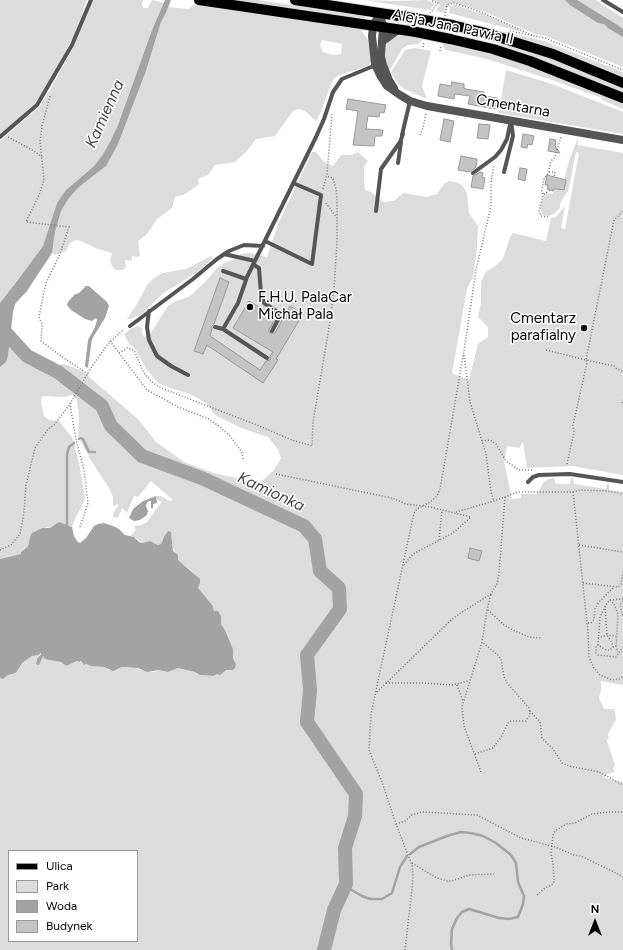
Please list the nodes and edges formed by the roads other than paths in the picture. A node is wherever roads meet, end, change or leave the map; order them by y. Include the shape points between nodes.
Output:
1 (91, 0) edge
2 (199, 0) edge
3 (295, 0) edge
4 (603, 0) edge
5 (623, 12) edge
6 (380, 13) junction
7 (378, 27) junction
8 (398, 30) junction
9 (383, 41) junction
10 (379, 65) junction
11 (623, 83) edge
12 (623, 98) edge
13 (410, 100) junction
14 (511, 120) junction
15 (403, 134) junction
16 (1, 136) edge
17 (623, 140) edge
18 (398, 163) dead end
19 (504, 172) dead end
20 (473, 173) dead end
21 (293, 183) junction
22 (376, 211) dead end
23 (264, 244) junction
24 (224, 254) junction
25 (254, 263) junction
26 (223, 271) dead end
27 (246, 279) junction
28 (149, 311) junction
29 (130, 326) dead end
30 (215, 327) dead end
31 (223, 329) junction
32 (272, 331) dead end
33 (267, 358) dead end
34 (188, 375) dead end
35 (528, 482) dead end
36 (623, 482) edge

1 - 16 lane via 72,45 37,105
2 - 7 main road, Aleja Jana Pawła II
3 - 6 main road, Aleja Jana Pawła II
4 - 5 lane
6 - 7 street, Cmentarna
6 - 11 main road, Aleja Jana Pawła II, bridge via 482,32 553,54
7 - 8 main road, Aleja Jana Pawła II
7 - 9 street, Cmentarna
7 - 10 street, Cmentarna via 372,36
8 - 9 street
8 - 12 main road, Aleja Jana Pawła II, bridge via 493,49
9 - 10 street, Cmentarna
10 - 13 street, Cmentarna via 400,96
10 - 21 lane via 342,79 333,92 322,123
13 - 14 street, Cmentarna via 427,106
13 - 15 lane
14 - 17 street, Cmentarna
14 - 19 lane via 513,136
14 - 20 lane via 507,139 495,157
15 - 18 lane
15 - 22 lane via 381,169
21 - 23 lane
21 - 23 lane via 321,195 312,264
23 - 24 lane via 244,245
23 - 25 lane
24 - 25 lane
24 - 28 lane
25 - 27 lane
25 - 32 lane via 259,268 264,303 281,314
26 - 27 lane
27 - 31 lane via 238,303
28 - 29 lane
28 - 34 lane via 149,340 157,356
30 - 31 lane
31 - 33 lane
35 - 36 lane via 539,475 570,474

